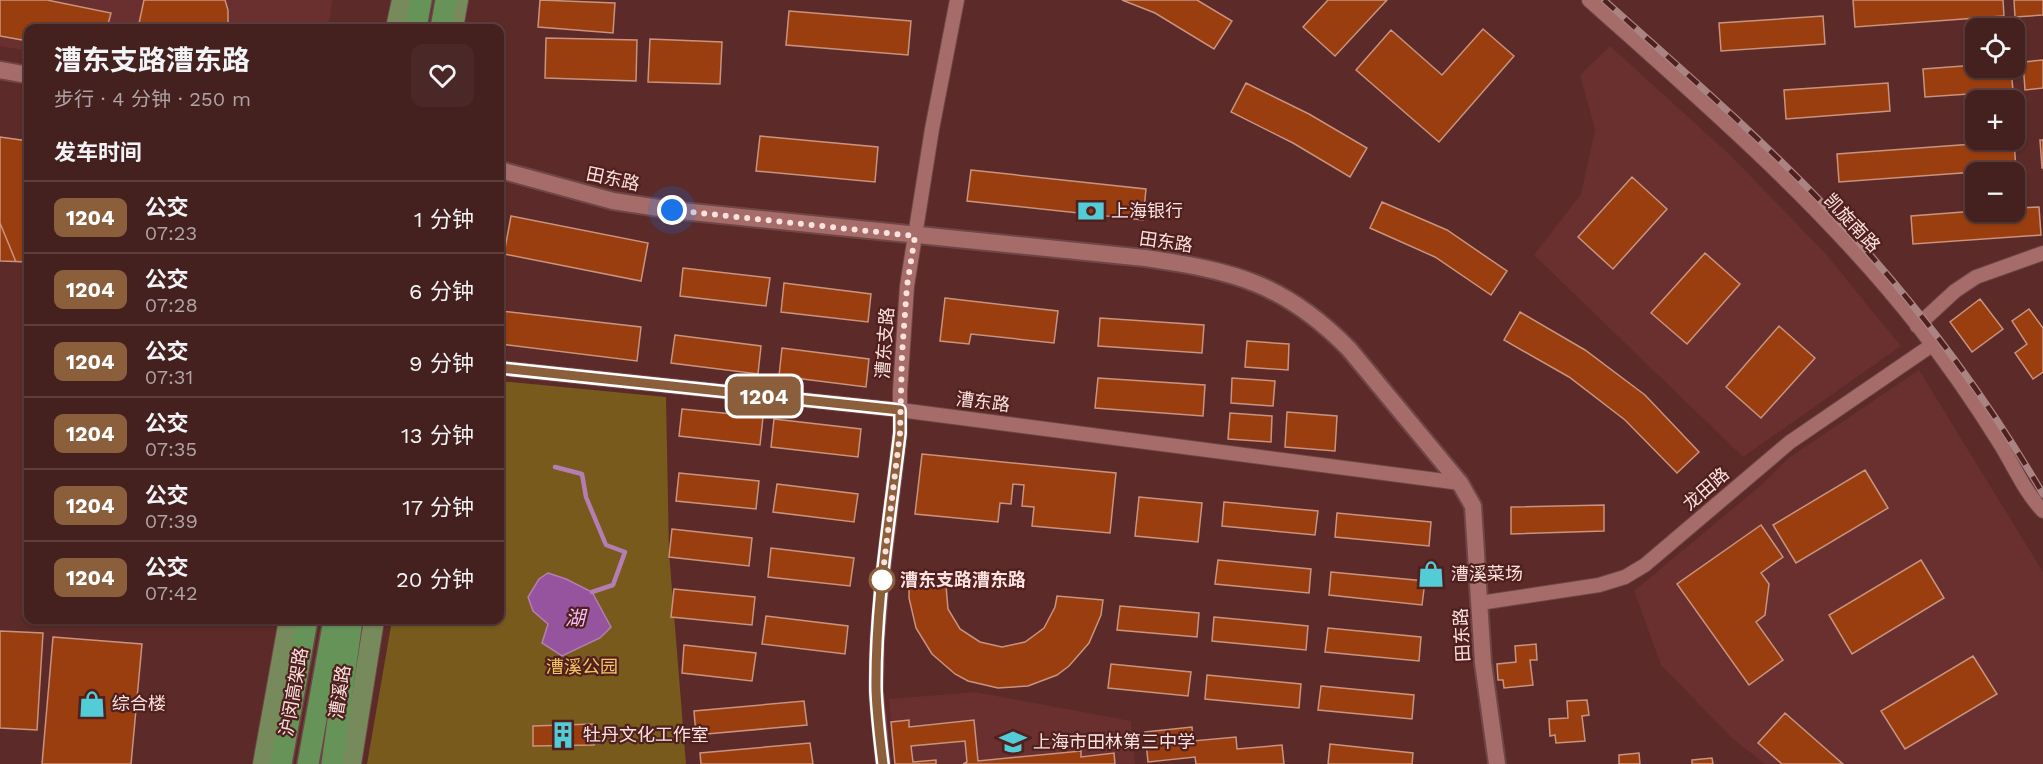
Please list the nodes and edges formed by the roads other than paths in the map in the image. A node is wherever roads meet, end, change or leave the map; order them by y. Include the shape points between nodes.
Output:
1 (402, 0) edge
2 (421, 0) edge
3 (446, 0) edge
4 (458, 0) edge
5 (957, 0) edge
6 (1588, 0) edge
7 (397, 24) edge
8 (417, 24) edge
9 (442, 24) edge
10 (454, 24) edge
11 (0, 70) edge
12 (24, 74) edge
13 (504, 171) edge
14 (915, 236) junction
15 (2043, 253) edge
16 (1917, 326) junction
17 (1932, 345) junction
18 (504, 368) edge
19 (900, 410) junction
20 (1460, 483) junction
21 (2043, 511) edge
22 (1480, 603) junction
23 (288, 624) edge
24 (307, 624) edge
25 (333, 624) edge
26 (351, 624) edge
27 (373, 624) edge
28 (263, 764) edge
29 (281, 764) edge
30 (308, 764) edge
31 (330, 764) edge
32 (351, 764) edge
33 (883, 764) edge
34 (1497, 764) edge

1 - 7 main road
2 - 8 highway
3 - 9 highway
4 - 10 main road
5 - 14 street, 漕东支路
6 - 16 street, 凯旋南路 via 1773,166 1863,260
11 - 12 street
13 - 14 street, 田东路 via 625,202
14 - 19 street, 漕东支路 via 907,286
14 - 20 street, 田东路 via 1191,265 1231,274 1270,289 1302,307 1349,349
15 - 16 street via 1976,277 1954,291
16 - 17 street, 凯旋南路
17 - 21 street, 凯旋南路
17 - 22 street, 龙田路 via 1790,442 1645,565 1625,577 1599,585
18 - 19 street, 漕东路
19 - 20 street, 漕东路
19 - 33 street, 漕东支路 via 877,643 876,692
20 - 22 street, 田东路 via 1473,506
22 - 34 street, 田东路 via 1483,663
23 - 28 main road
24 - 29 highway, 沪闵高架路
25 - 30 highway, 沪闵高架路
26 - 31 highway
27 - 32 main road

